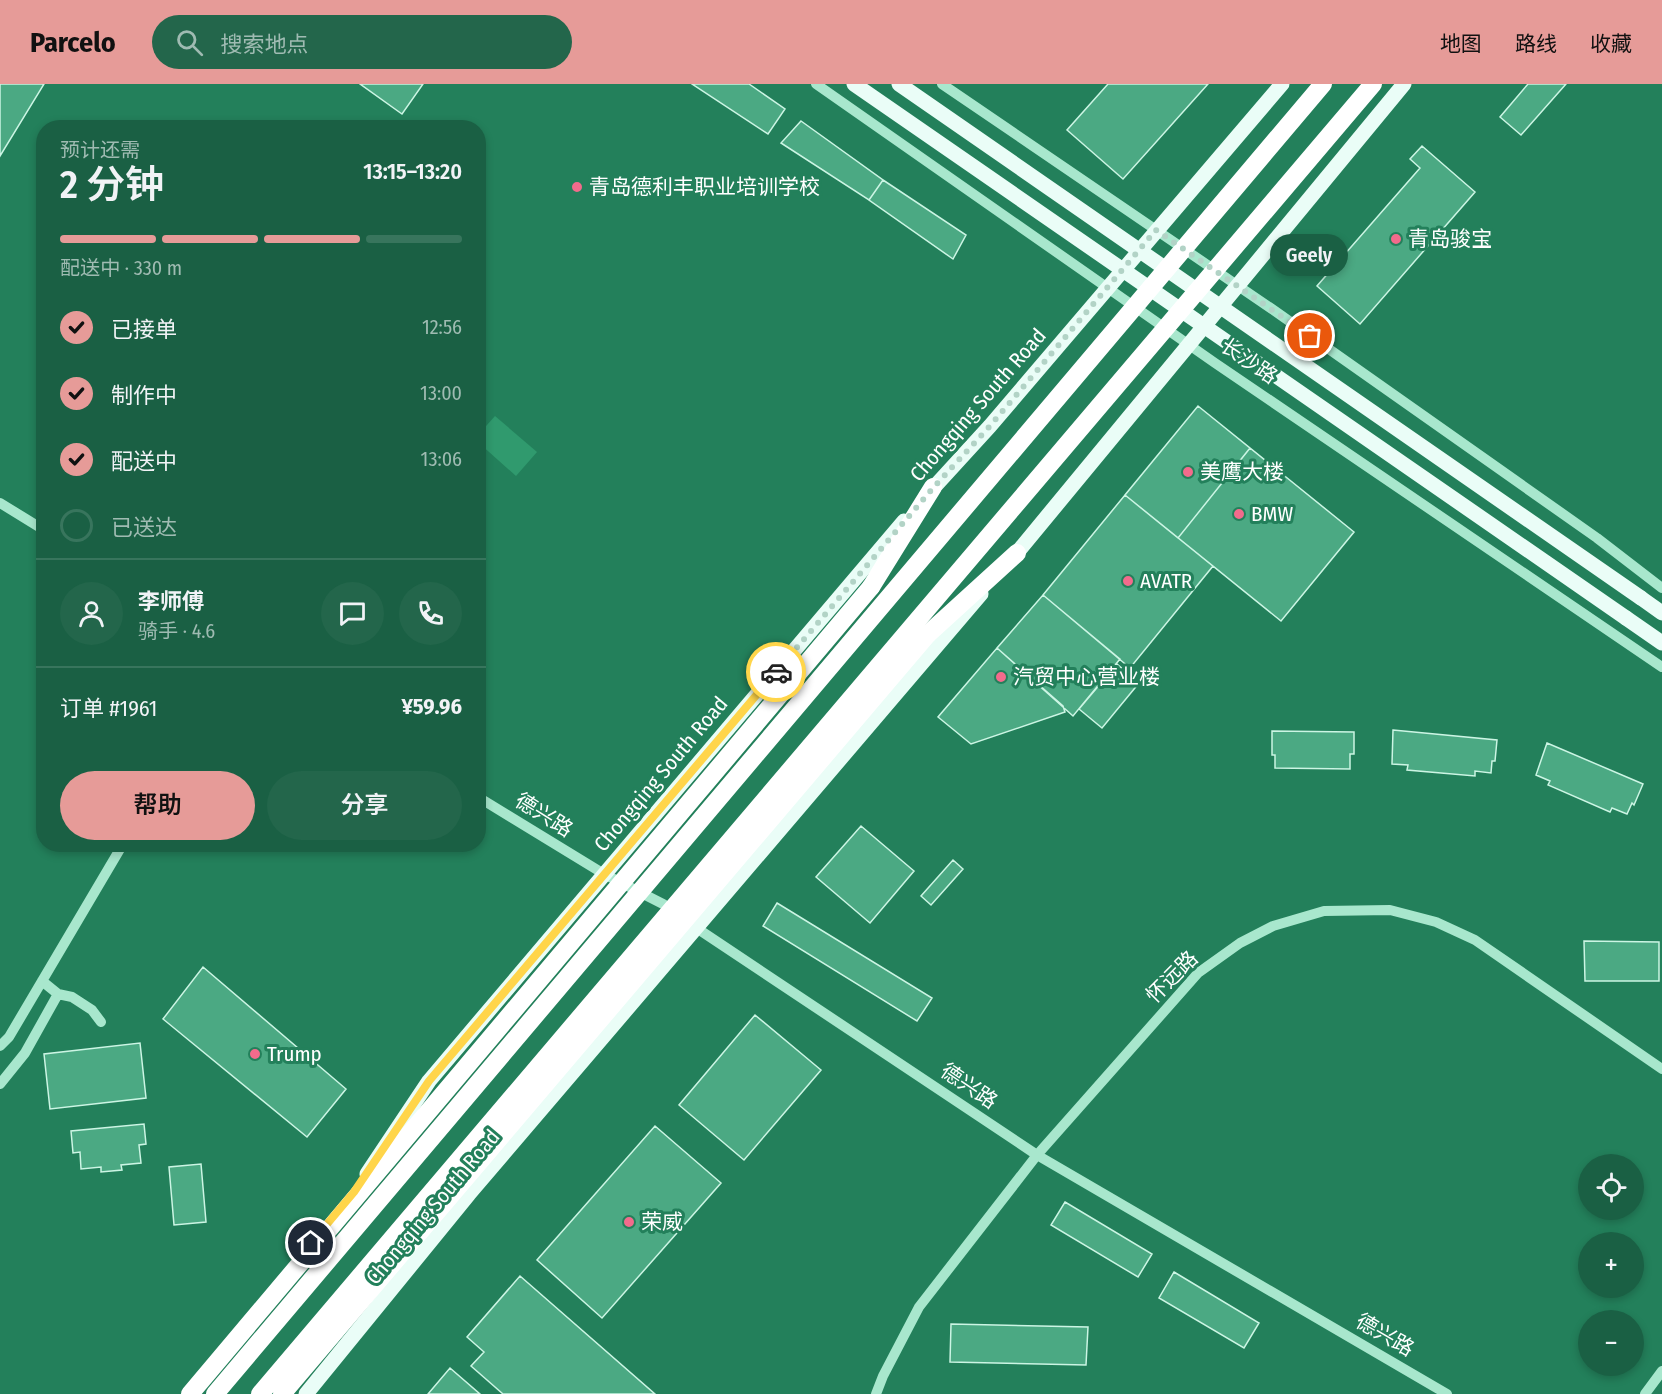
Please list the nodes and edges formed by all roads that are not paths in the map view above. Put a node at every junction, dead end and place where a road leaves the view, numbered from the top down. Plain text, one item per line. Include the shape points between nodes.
1 (816, 84) edge
2 (854, 84) edge
3 (899, 84) edge
4 (942, 84) edge
5 (1282, 84) edge
6 (1323, 84) edge
7 (1373, 84) edge
8 (1404, 84) edge
9 (1156, 230) junction
10 (1238, 286) junction
11 (1107, 287) junction
12 (1189, 344) junction
13 (933, 488) junction
14 (0, 503) edge
15 (36, 525) edge
16 (1017, 553) junction
17 (1662, 588) edge
18 (1662, 613) edge
19 (1662, 643) edge
20 (1662, 667) edge
21 (486, 802) edge
22 (118, 852) edge
23 (603, 874) junction
24 (697, 928) junction
25 (42, 981) junction
26 (58, 994) junction
27 (101, 1022) dead end
28 (0, 1046) edge
29 (1662, 1069) edge
30 (0, 1084) edge
31 (1037, 1155) junction
32 (1662, 1371) edge
33 (181, 1394) edge
34 (190, 1394) edge
35 (215, 1394) edge
36 (260, 1394) edge
37 (282, 1394) edge
38 (306, 1394) edge
39 (876, 1394) edge
40 (1447, 1394) edge
41 (1645, 1394) edge

1 - 11 street, 长沙路
2 - 19 main road, 长沙路, bridge
3 - 18 main road, 长沙路, bridge
4 - 9 street
5 - 9 main road, Chongqing South Road
6 - 35 highway, bridge
7 - 36 highway, bridge
8 - 10 main road, Chongqing South Road
9 - 10 street
9 - 11 main road, Chongqing South Road
10 - 12 main road, Chongqing South Road
10 - 17 street
11 - 12 street, 长沙路
11 - 13 main road, Chongqing South Road
12 - 16 main road, Chongqing South Road
12 - 20 street, 长沙路
13 - 23 main road, Chongqing South Road
13 - 34 highway, bridge via 871,587
14 - 15 street
16 - 24 main road, Chongqing South Road
16 - 37 highway, bridge via 928,634
21 - 23 street, 德兴路
22 - 25 street
23 - 24 street, 德兴路 via 663,904
23 - 33 main road, Chongqing South Road via 429,1081 354,1192
24 - 31 street, 德兴路
24 - 38 main road, Chongqing South Road via 469,1194
25 - 26 street
25 - 28 street
26 - 27 street via 72,997 92,1010
26 - 30 street via 25,1053
29 - 31 street, 怀远路 via 1475,940 1436,922 1390,910 1324,911 1273,926 1240,943 1198,973
31 - 39 street, 怀远路 via 919,1307
31 - 40 street, 德兴路
32 - 41 street

